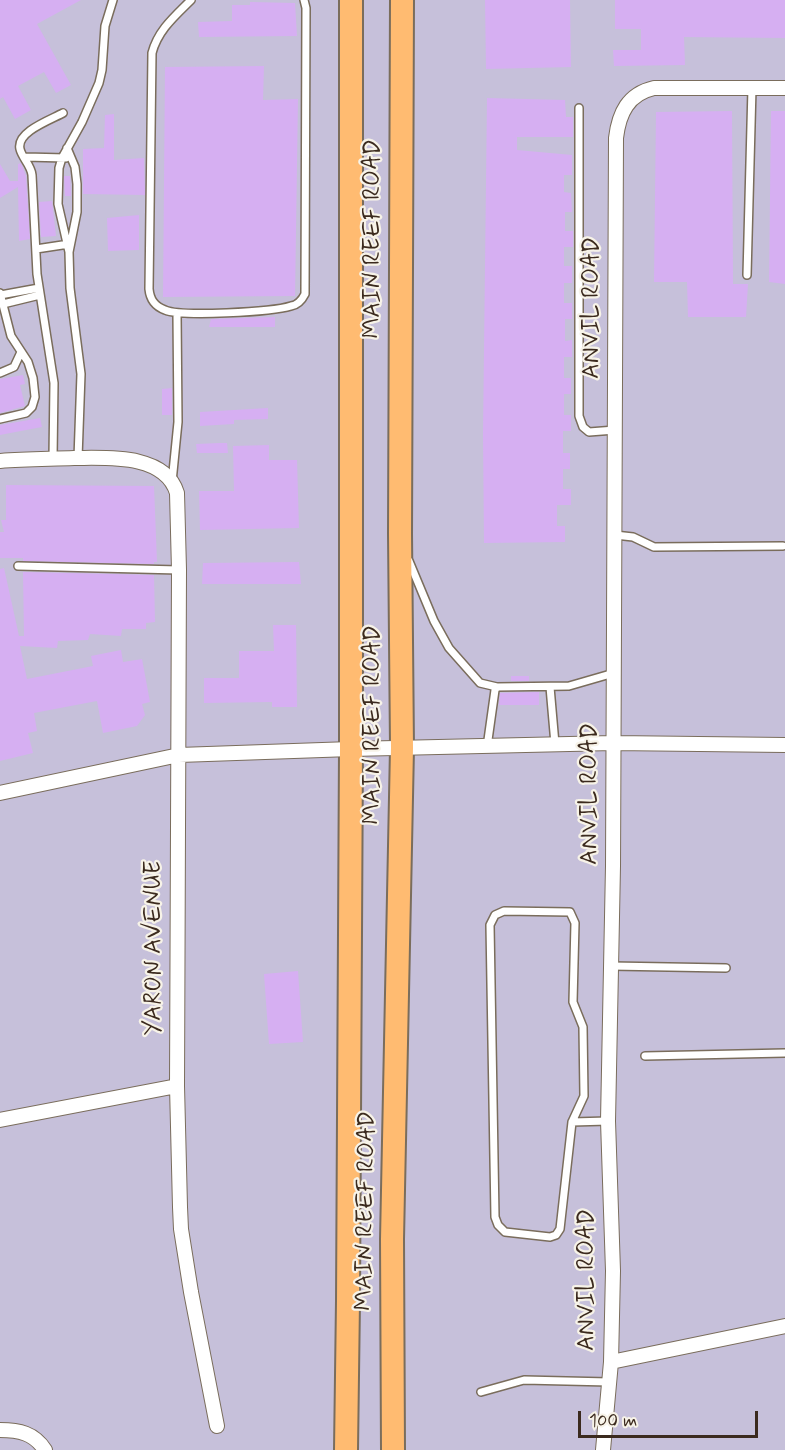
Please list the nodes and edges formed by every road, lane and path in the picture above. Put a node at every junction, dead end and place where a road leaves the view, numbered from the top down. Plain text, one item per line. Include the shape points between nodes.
1 (113, 0) edge
2 (191, 0) edge
3 (304, 0) edge
4 (351, 0) edge
5 (402, 0) edge
6 (752, 88) junction
7 (785, 88) edge
8 (579, 108) dead end
9 (63, 113) dead end
10 (67, 148) junction
11 (25, 157) junction
12 (72, 157) junction
13 (62, 158) junction
14 (69, 246) junction
15 (36, 249) junction
16 (747, 275) dead end
17 (40, 292) junction
18 (0, 294) edge
19 (1, 304) edge
20 (177, 314) junction
21 (21, 352) junction
22 (0, 373) edge
23 (0, 419) edge
24 (615, 430) junction
25 (78, 458) junction
26 (53, 459) junction
27 (0, 461) edge
28 (167, 478) junction
29 (399, 533) junction
30 (615, 535) junction
31 (783, 546) dead end
32 (18, 566) dead end
33 (179, 570) junction
34 (614, 674) junction
35 (497, 687) junction
36 (550, 687) junction
37 (613, 743) junction
38 (555, 744) junction
39 (785, 745) edge
40 (487, 747) junction
41 (402, 748) junction
42 (351, 749) junction
43 (179, 755) junction
44 (0, 793) edge
45 (611, 966) junction
46 (726, 968) dead end
47 (785, 1053) edge
48 (645, 1056) dead end
49 (177, 1086) junction
50 (0, 1120) edge
51 (608, 1121) junction
52 (572, 1122) junction
53 (785, 1326) edge
54 (611, 1362) junction
55 (609, 1382) junction
56 (481, 1392) dead end
57 (217, 1426) dead end
58 (0, 1430) edge
59 (45, 1450) edge
60 (346, 1450) edge
61 (393, 1450) edge
62 (603, 1450) edge

1 - 10 lane via 105,26 101,79
2 - 20 lane via 167,23 152,53 149,289 158,307
3 - 20 lane via 305,294 292,306
4 - 42 main road, MAIN REEF ROAD
5 - 29 main road, MAIN REEF ROAD
6 - 7 street, ANVIL ROAD
6 - 16 lane
6 - 24 street, ANVIL ROAD via 644,91 622,110 616,138
8 - 24 lane via 579,416 589,432
9 - 11 lane via 24,135 20,150
10 - 12 lane
10 - 13 lane
11 - 13 lane
11 - 15 lane via 32,176
12 - 13 lane
12 - 14 lane via 77,196
13 - 14 lane via 58,204
14 - 15 lane
14 - 25 lane via 81,375
15 - 17 lane
17 - 18 lane
17 - 19 lane
17 - 26 lane via 53,375
18 - 19 lane
19 - 21 lane via 11,336
20 - 28 lane via 178,422
21 - 22 lane via 14,367
21 - 23 lane via 33,378 34,403 26,413
24 - 30 street, ANVIL ROAD
25 - 26 street
25 - 28 street via 126,459 152,467
26 - 27 street
28 - 33 street, YARON AVENUE via 175,487 178,502
29 - 35 lane via 449,648 475,679
29 - 41 main road, MAIN REEF ROAD
30 - 31 lane via 633,537 654,547
30 - 34 street, ANVIL ROAD
32 - 33 lane
33 - 43 street, YARON AVENUE
34 - 36 lane
34 - 37 street, ANVIL ROAD
35 - 36 lane
35 - 40 lane
36 - 38 lane
37 - 38 street
37 - 39 street
37 - 45 street, ANVIL ROAD
38 - 40 street
40 - 41 street
41 - 42 street
41 - 61 main road, MAIN REEF ROAD via 392,1239
42 - 43 street
42 - 60 main road, MAIN REEF ROAD
43 - 44 street
43 - 49 street, YARON AVENUE
45 - 46 lane
45 - 51 street, ANVIL ROAD
47 - 48 lane
49 - 50 street
49 - 57 street, YARON AVENUE via 181,1229
51 - 52 lane
51 - 54 street, ANVIL ROAD via 613,1271
52 - 52 lane via 560,1229 550,1237 506,1232 495,1217 490,925 495,915 504,911 570,912 573,916 573,1002 583,1027 584,1096
53 - 54 street
54 - 55 street, ANVIL ROAD
55 - 56 lane via 524,1380
55 - 62 street, ANVIL ROAD
58 - 59 street via 19,1430 36,1438

